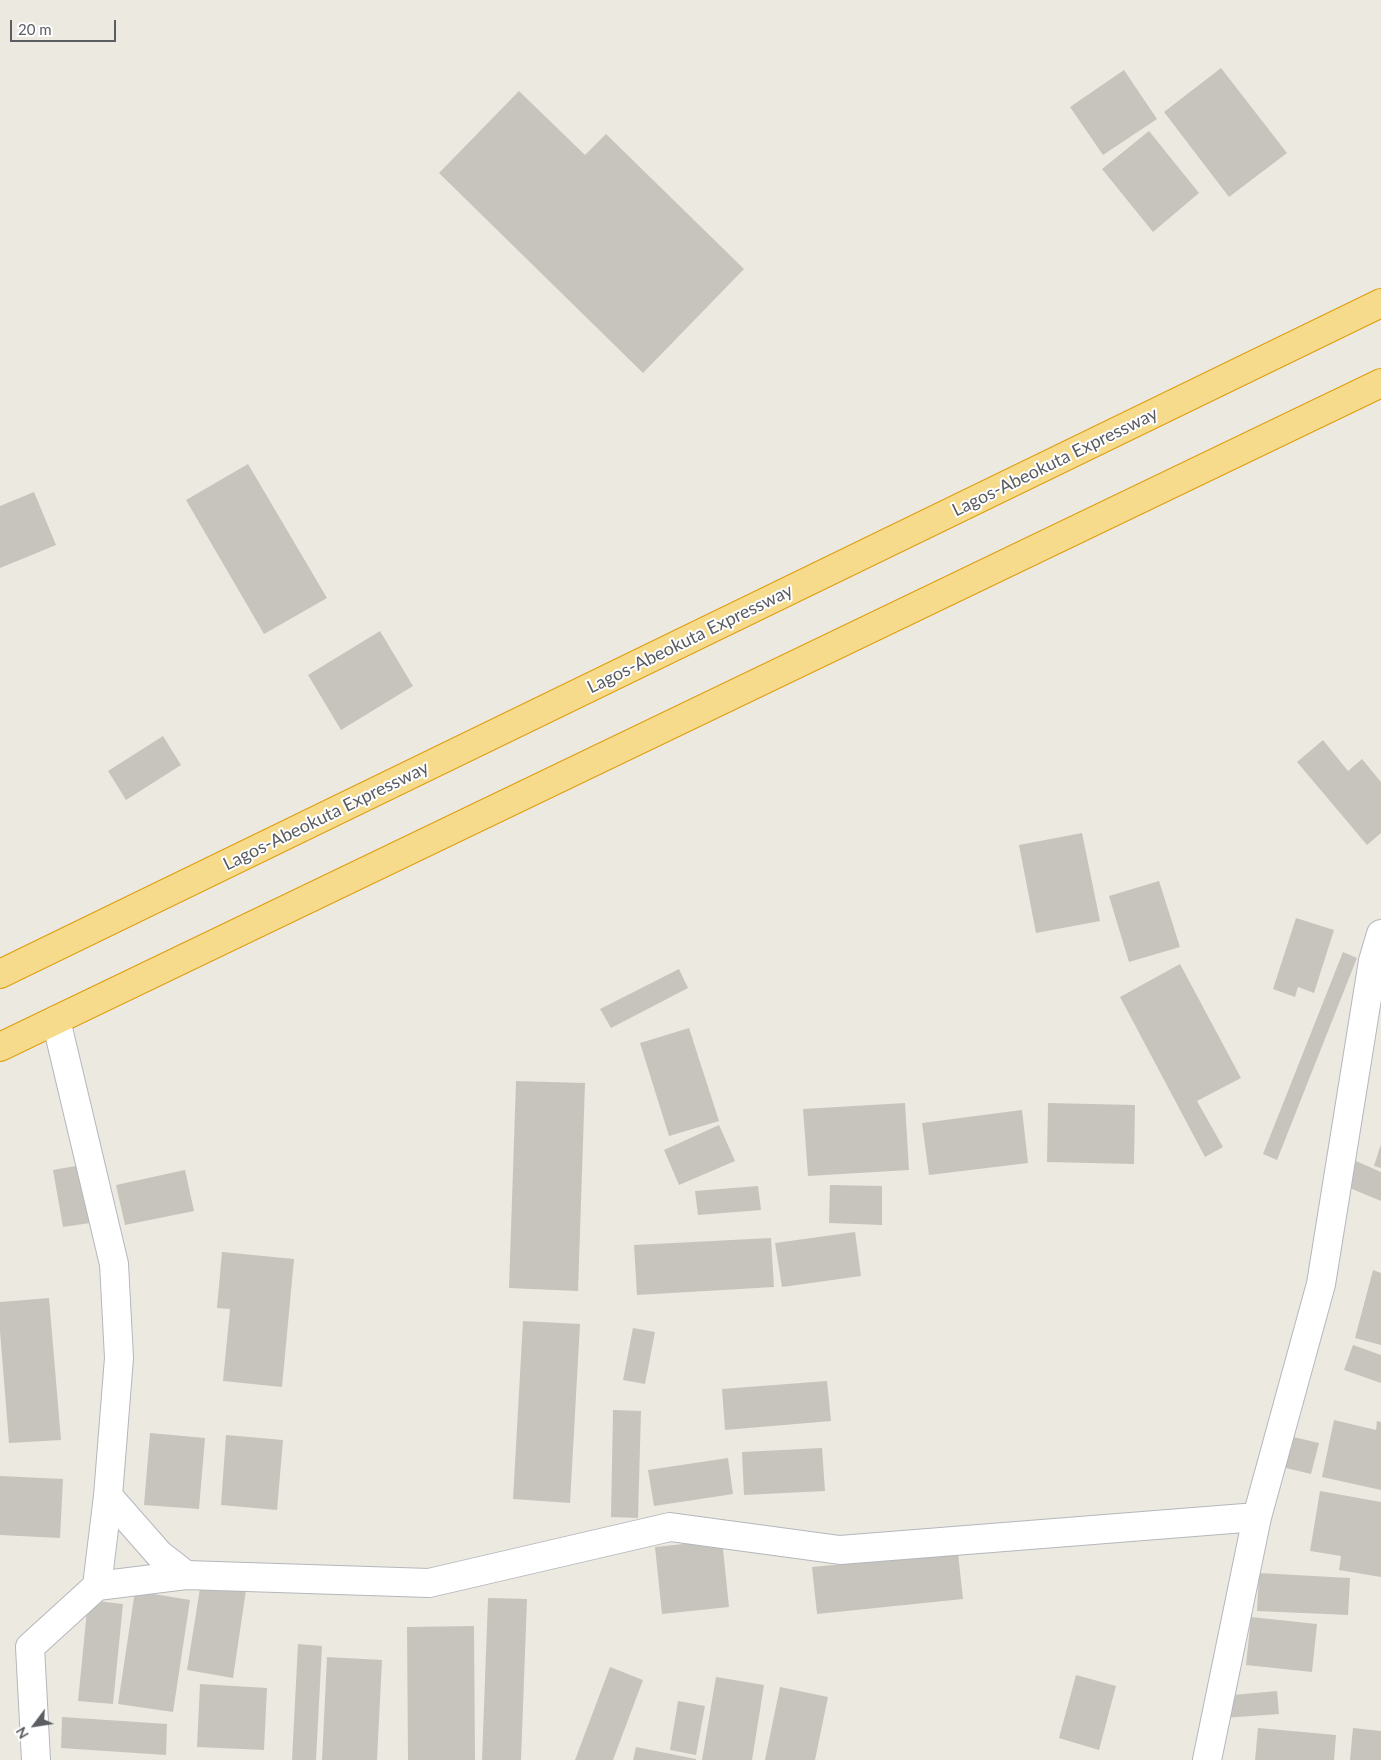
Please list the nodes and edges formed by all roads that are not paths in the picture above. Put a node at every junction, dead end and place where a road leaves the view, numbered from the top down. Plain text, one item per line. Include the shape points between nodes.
1 (1381, 303) edge
2 (1381, 383) edge
3 (1381, 934) edge
4 (1377, 962) edge
5 (0, 974) edge
6 (56, 1020) junction
7 (0, 1047) edge
8 (108, 1496) junction
9 (1257, 1517) junction
10 (186, 1574) junction
11 (97, 1586) junction
12 (36, 1760) edge
13 (1207, 1760) edge

1 - 5 highway, Lagos-Abeokuta Expressway
2 - 6 highway
3 - 4 street
4 - 9 street via 1321,1284
6 - 7 highway
6 - 8 street via 114,1264 119,1358
8 - 10 street via 159,1554
8 - 11 street
9 - 10 street via 840,1550 670,1527 428,1583
9 - 13 street
10 - 11 street
11 - 12 street via 30,1647

